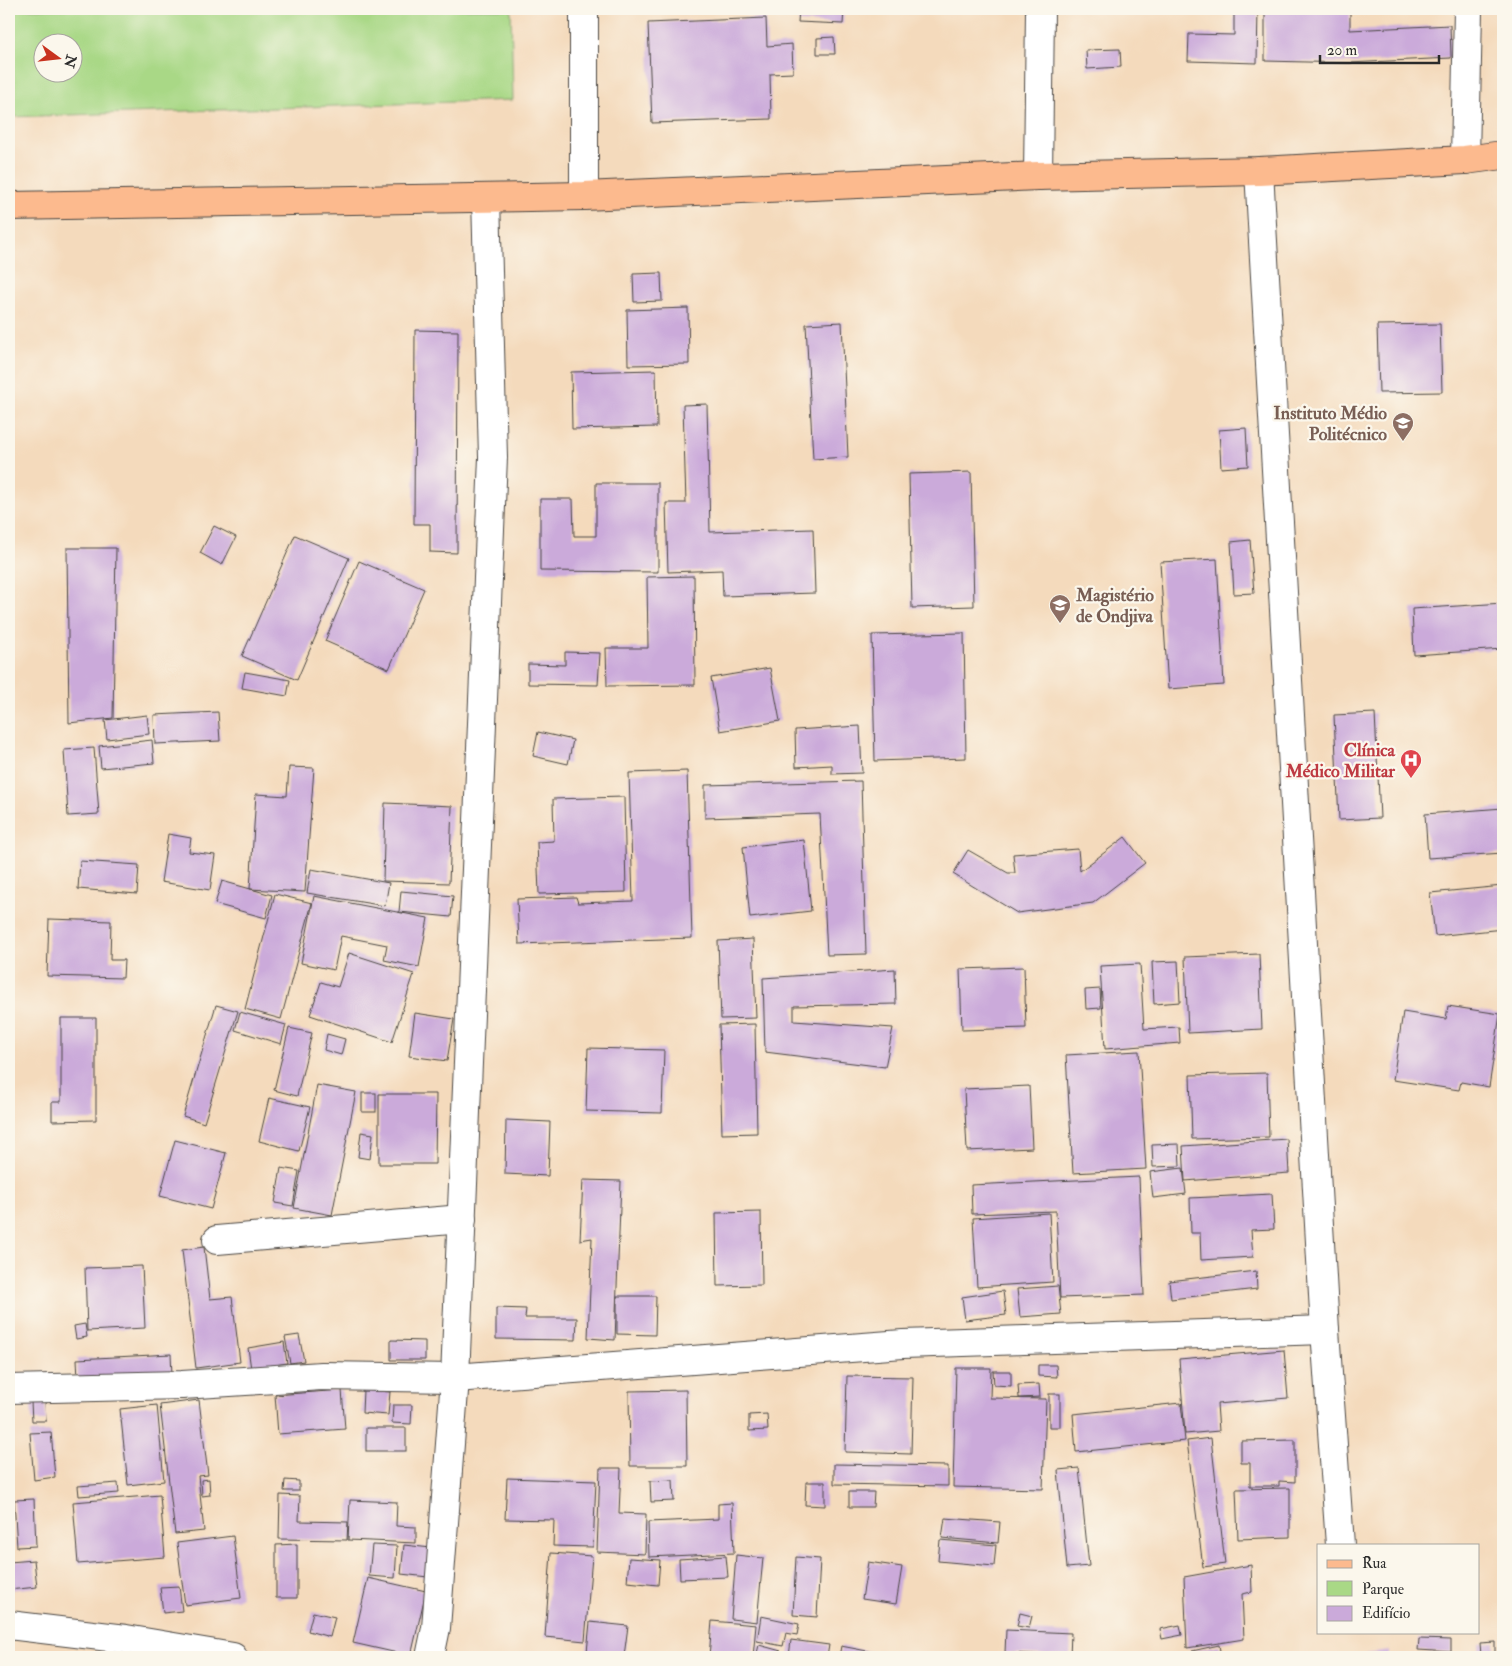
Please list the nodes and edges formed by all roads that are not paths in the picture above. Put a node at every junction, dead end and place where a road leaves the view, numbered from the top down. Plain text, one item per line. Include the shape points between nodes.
1 (584, 9) edge
2 (1040, 9) edge
3 (1468, 9) edge
4 (1503, 155) edge
5 (1465, 160) junction
6 (1259, 171) junction
7 (1038, 176) junction
8 (584, 196) junction
9 (486, 198) junction
10 (9, 206) edge
11 (462, 1219) junction
12 (217, 1240) dead end
13 (1326, 1330) junction
14 (455, 1378) junction
15 (9, 1389) edge
16 (1340, 1544) edge
17 (9, 1625) edge
18 (233, 1657) edge
19 (430, 1657) edge

1 - 8 street
2 - 7 street
3 - 5 street
4 - 5 main road
5 - 6 main road
6 - 7 main road
6 - 13 street
7 - 8 main road
8 - 9 main road
9 - 10 main road
9 - 11 street via 493,456
11 - 12 street
11 - 14 street
13 - 14 street via 903,1344
13 - 16 street
14 - 15 street via 322,1376 182,1385
14 - 19 street via 436,1628
17 - 18 street via 126,1639

